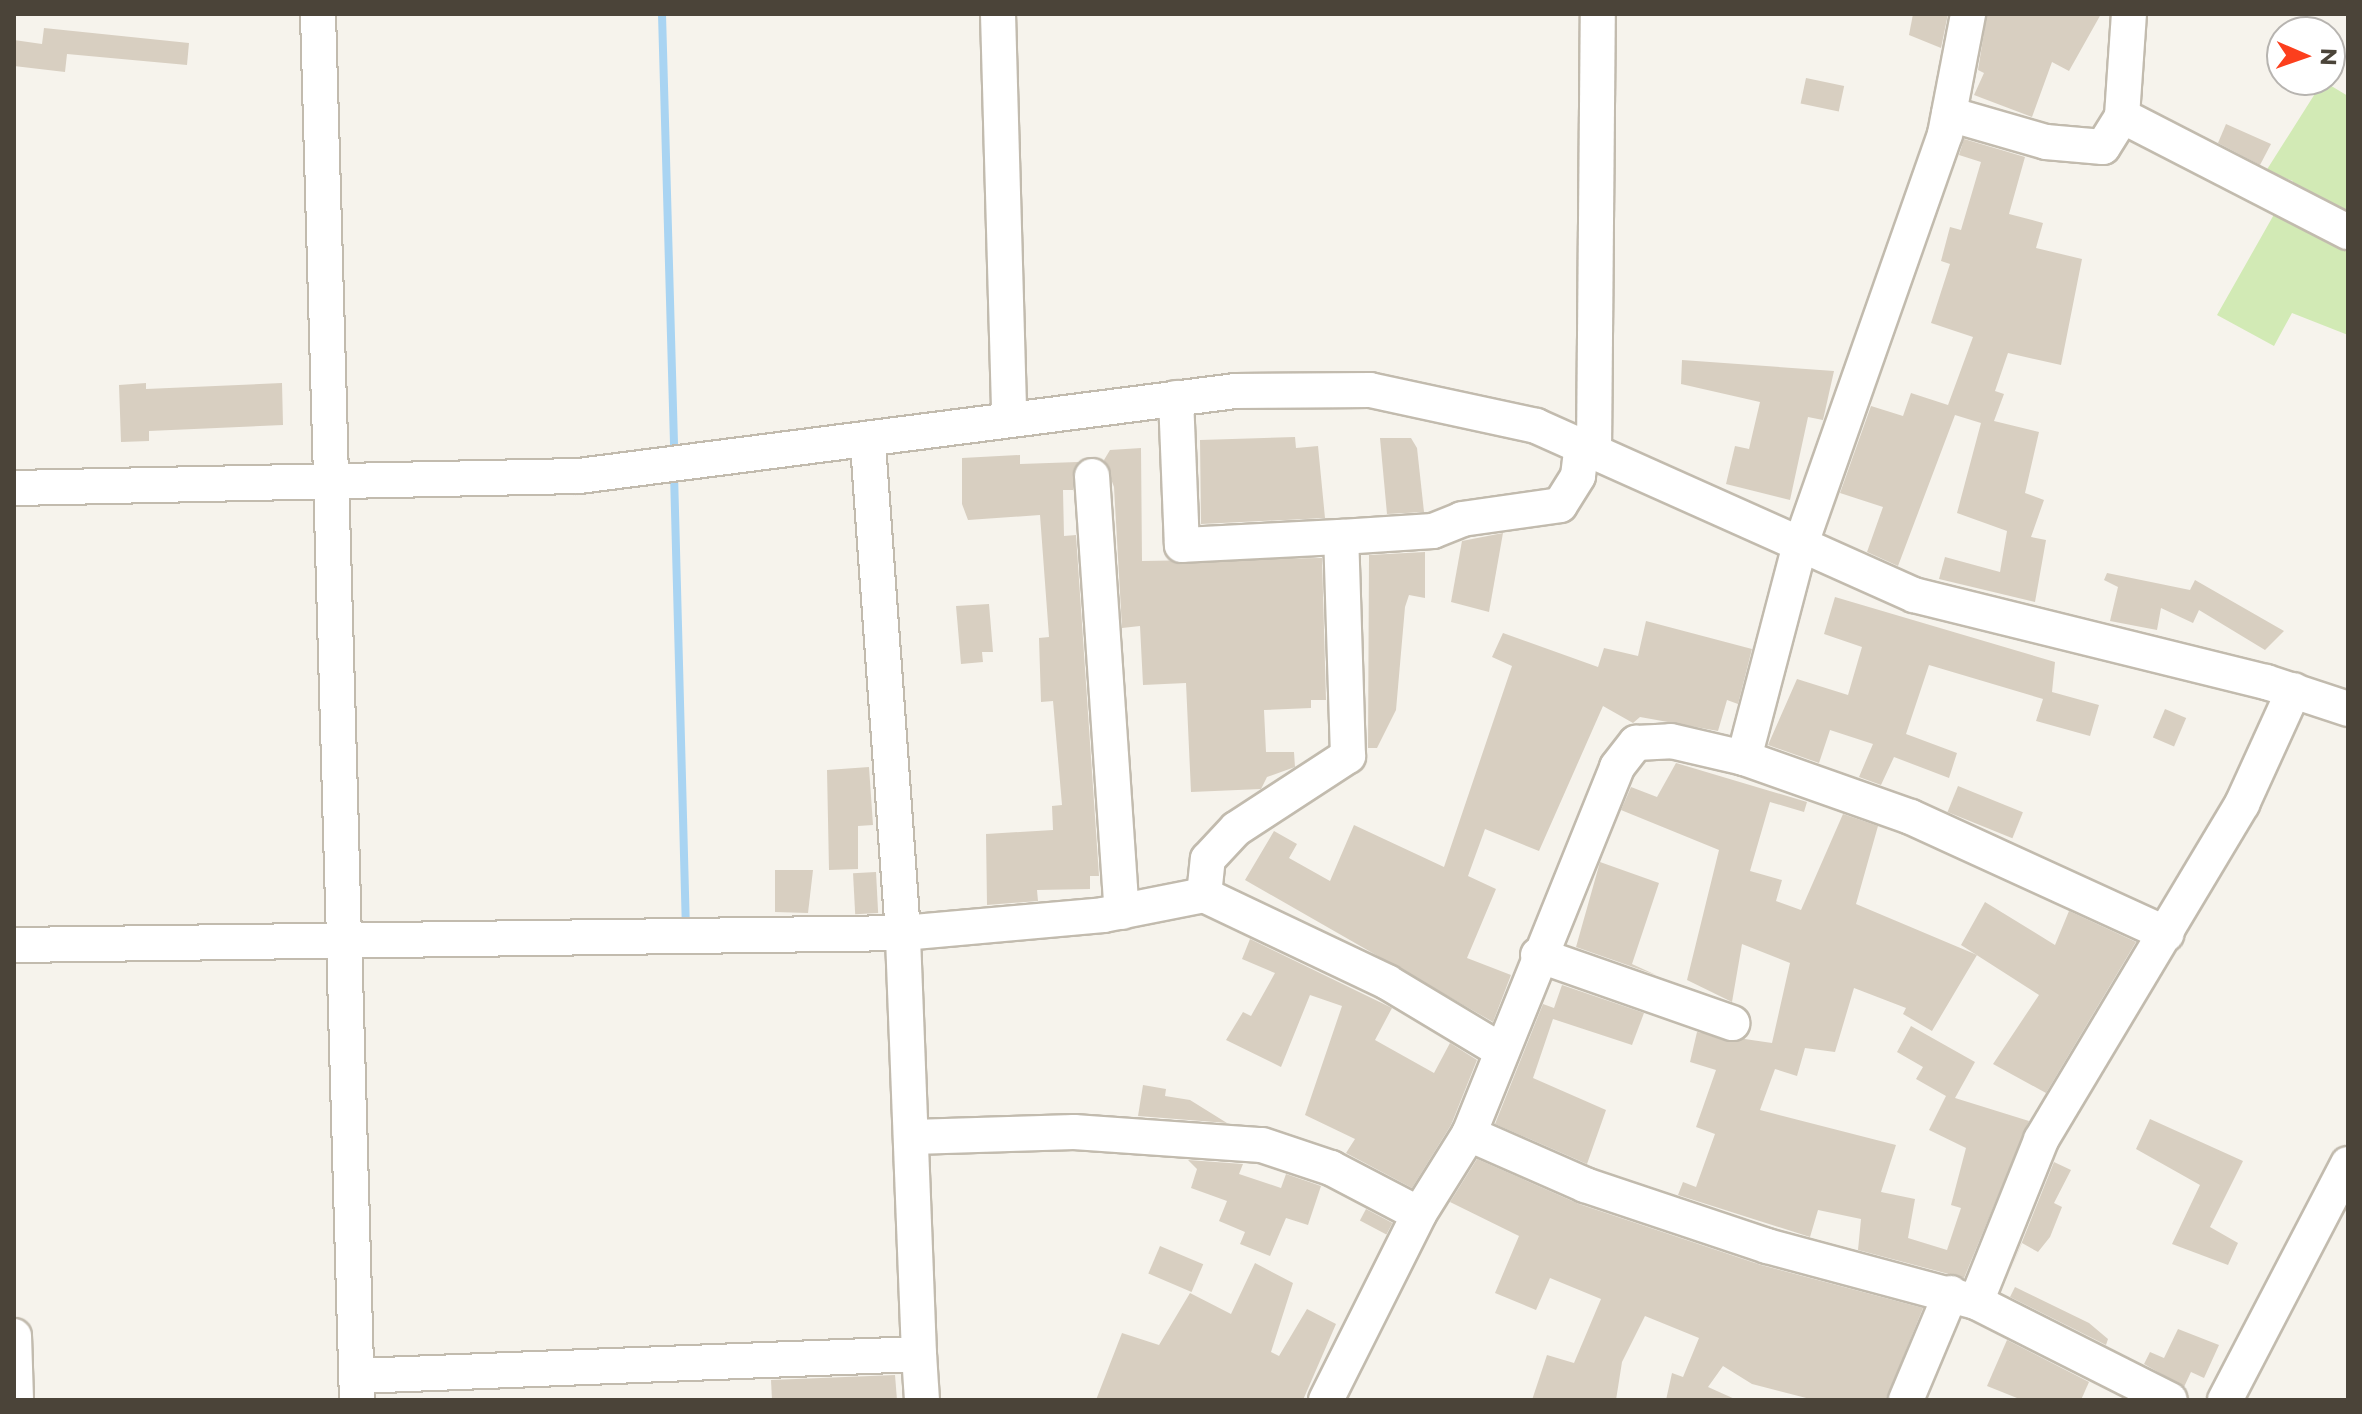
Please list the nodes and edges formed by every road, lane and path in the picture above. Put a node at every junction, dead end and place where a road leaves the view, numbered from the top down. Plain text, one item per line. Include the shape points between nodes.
1 (318, 14) edge
2 (998, 14) edge
3 (1598, 14) edge
4 (1968, 14) edge
5 (2129, 14) edge
6 (1949, 114) junction
7 (2122, 116) junction
8 (2348, 232) edge
9 (1176, 398) junction
10 (1009, 419) junction
11 (868, 439) junction
12 (1588, 447) junction
13 (1092, 476) dead end
14 (328, 483) junction
15 (14, 488) edge
16 (1341, 537) junction
17 (1799, 549) junction
18 (2294, 690) junction
19 (2348, 709) edge
20 (1744, 758) junction
21 (1204, 895) junction
22 (1122, 912) junction
23 (903, 933) junction
24 (2166, 934) junction
25 (345, 940) junction
26 (14, 945) edge
27 (1538, 955) junction
28 (1732, 1023) dead end
29 (1502, 1051) junction
30 (1469, 1134) junction
31 (913, 1137) junction
32 (2348, 1164) edge
33 (1419, 1214) junction
34 (1964, 1298) junction
35 (14, 1336) edge
36 (919, 1354) junction
37 (632, 1385) edge
38 (357, 1388) edge
39 (16, 1400) edge
40 (922, 1400) edge
41 (1326, 1400) edge
42 (1906, 1400) edge
43 (2170, 1400) edge
44 (2225, 1400) edge

1 - 14 street
2 - 10 street
3 - 12 street
4 - 6 street
5 - 7 street
6 - 7 street via 2089,148 2103,147
6 - 17 street
7 - 8 street
9 - 10 street
9 - 12 street via 1263,388 1370,390 1490,411
9 - 16 street via 1182,545
10 - 11 street
11 - 14 street via 579,476
11 - 23 street
12 - 16 street via 1560,505 1462,519 1433,531
12 - 17 street
13 - 22 street
14 - 15 street
14 - 25 street
16 - 21 street via 1348,756 1236,829 1208,859
17 - 18 street via 1964,610
17 - 20 street
18 - 19 street
18 - 24 street via 2242,804
20 - 24 street via 1911,817
20 - 27 street via 1671,741 1645,740 1626,749
21 - 22 street
21 - 29 street via 1387,982
22 - 23 street
23 - 25 street
23 - 31 street
24 - 34 street via 2041,1140
25 - 26 street
25 - 38 street
27 - 28 street
27 - 29 street
29 - 30 street
30 - 33 street
30 - 34 street via 1585,1185 1736,1236
31 - 33 street via 1074,1132 1262,1145 1331,1168
31 - 36 street
32 - 44 street
33 - 41 street
34 - 42 street
34 - 43 street
35 - 39 street
36 - 37 street
36 - 40 street
37 - 38 street

